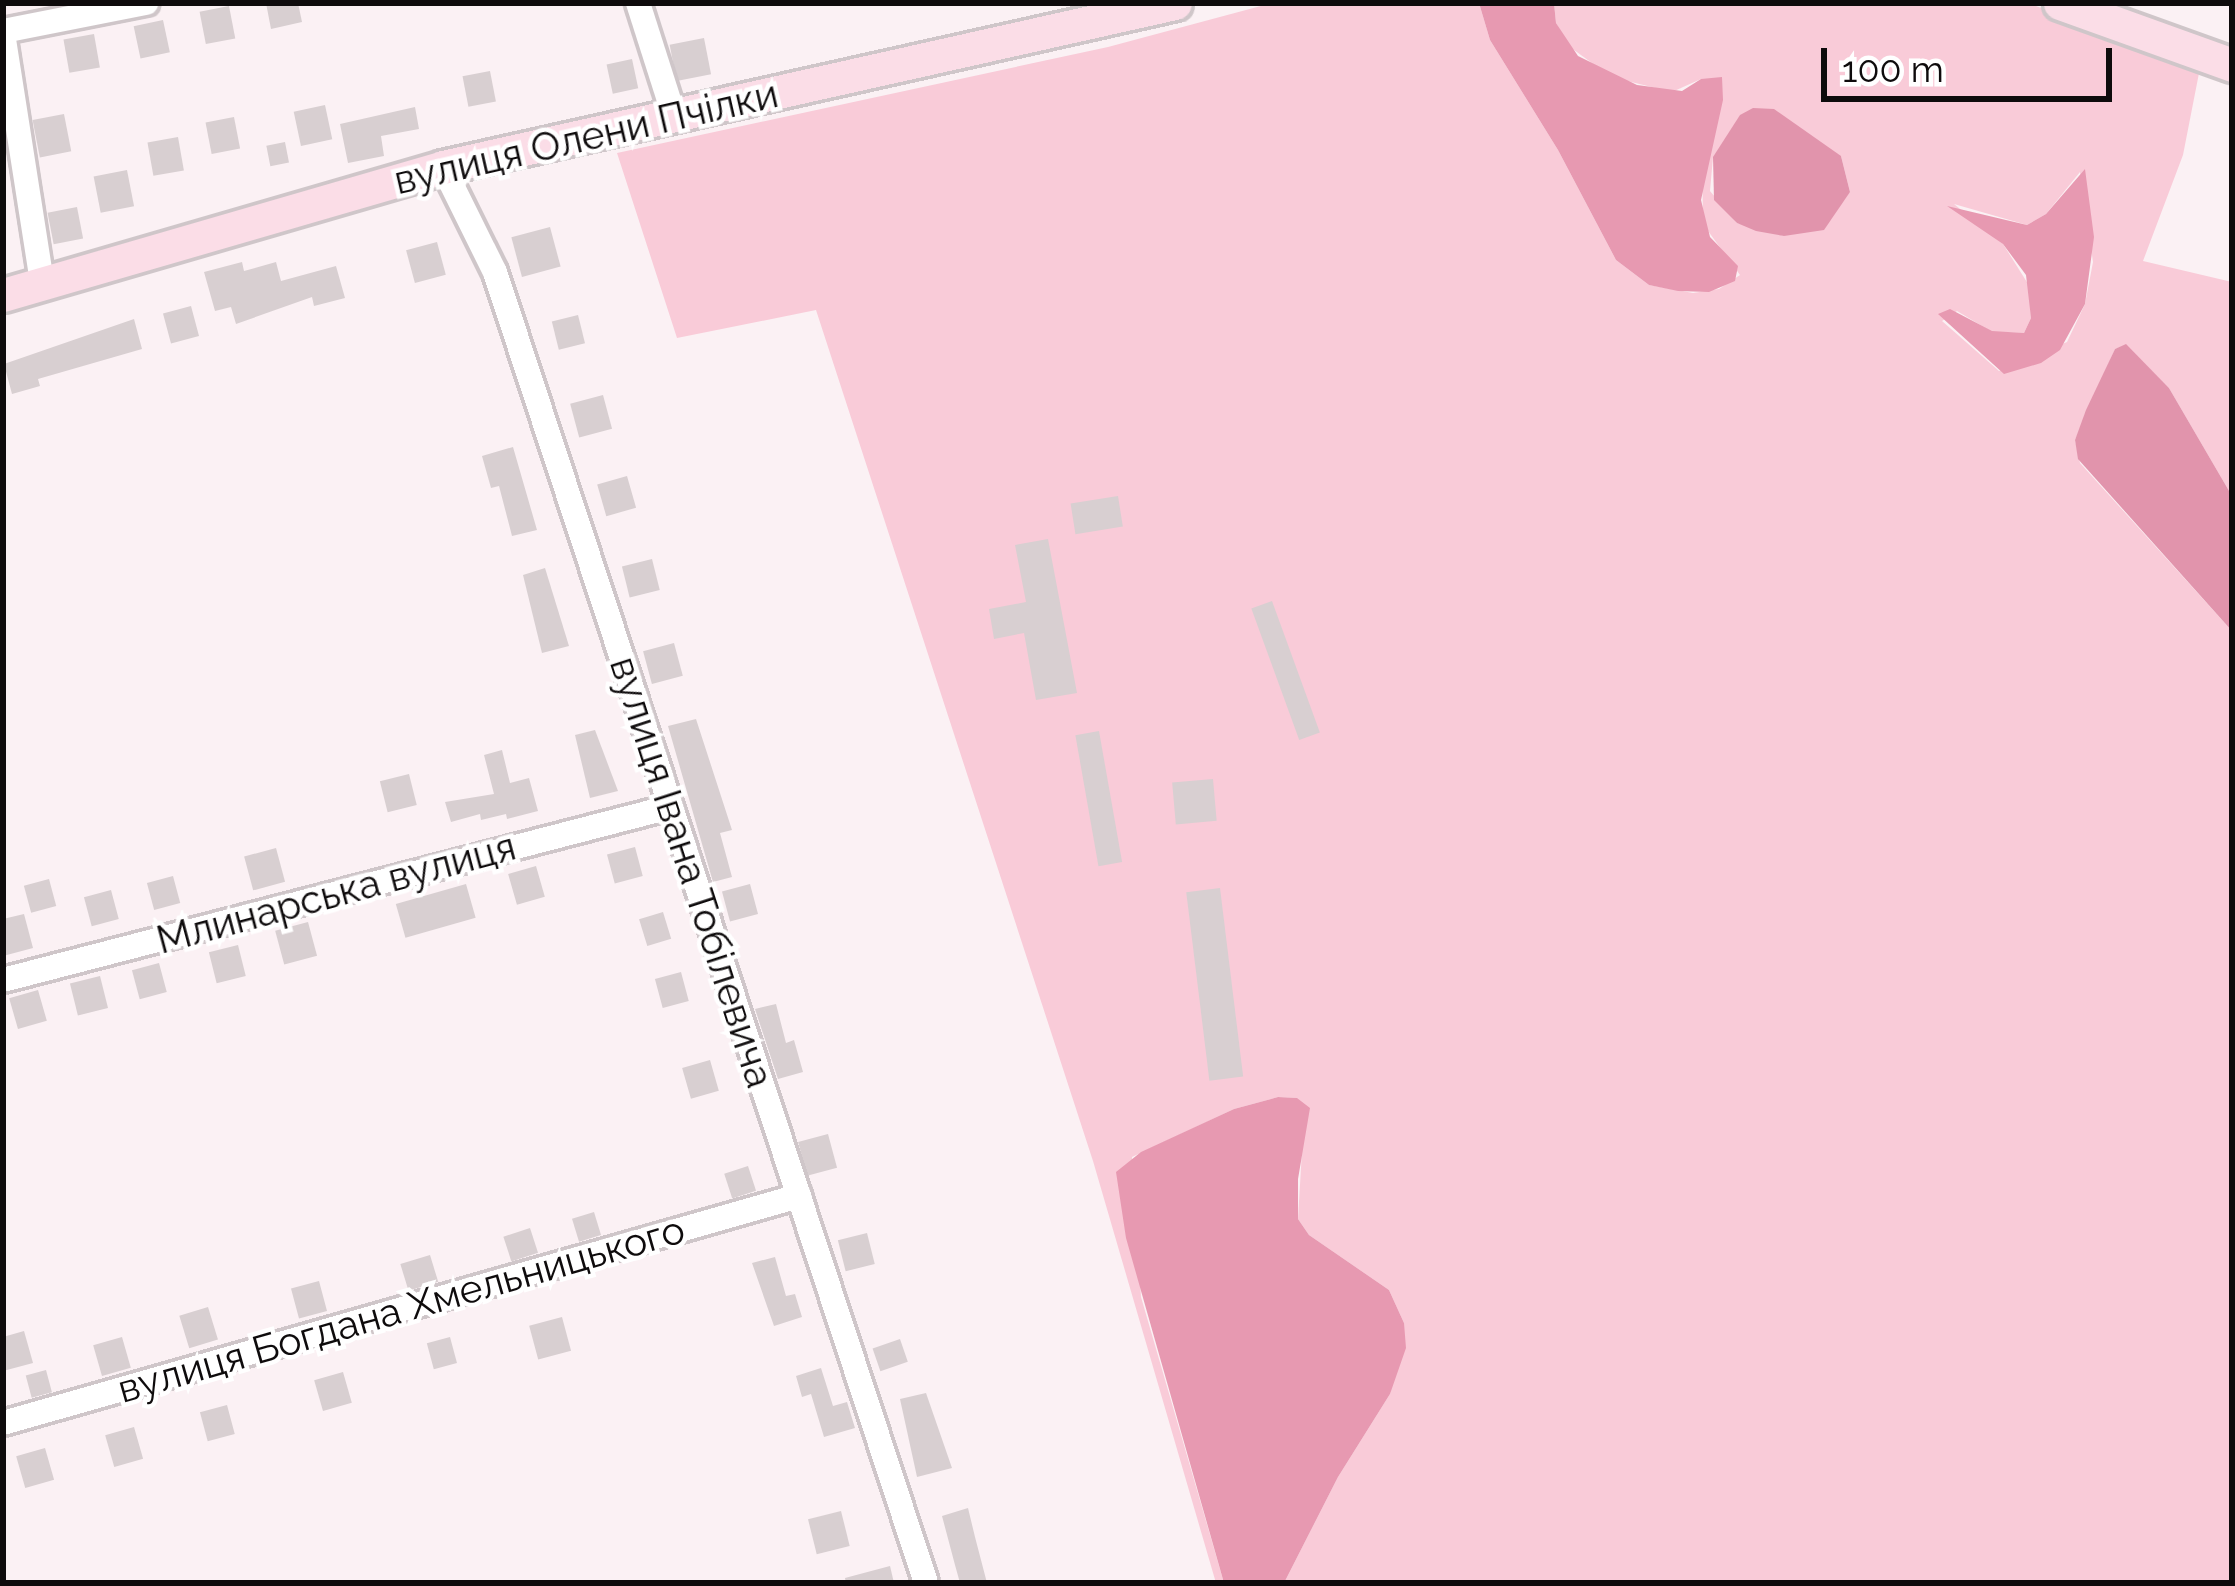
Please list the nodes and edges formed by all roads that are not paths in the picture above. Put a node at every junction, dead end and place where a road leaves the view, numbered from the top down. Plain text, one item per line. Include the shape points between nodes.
1 (146, 3) edge
2 (638, 3) edge
3 (1175, 3) edge
4 (2060, 3) edge
5 (3, 32) edge
6 (2232, 65) edge
7 (6, 95) edge
8 (673, 113) junction
9 (443, 167) junction
10 (42, 282) junction
11 (3, 295) edge
12 (670, 807) junction
13 (3, 980) edge
14 (799, 1196) junction
15 (3, 1423) edge
16 (926, 1583) edge

1 - 5 street
2 - 8 street
3 - 8 street, вулиця Олени Пчілки
4 - 6 street
5 - 7 street
7 - 10 street
8 - 9 street, вулиця Олени Пчілки
9 - 10 street, вулиця Олени Пчілки
9 - 12 street, вулиця Івана Тобілевича via 495,272
10 - 11 street, вулиця Олени Пчілки
12 - 13 street, Млинарська вулиця
12 - 14 street, вулиця Івана Тобілевича
14 - 15 street, вулиця Богдана Хмельницького
14 - 16 street, вулиця Івана Тобілевича

